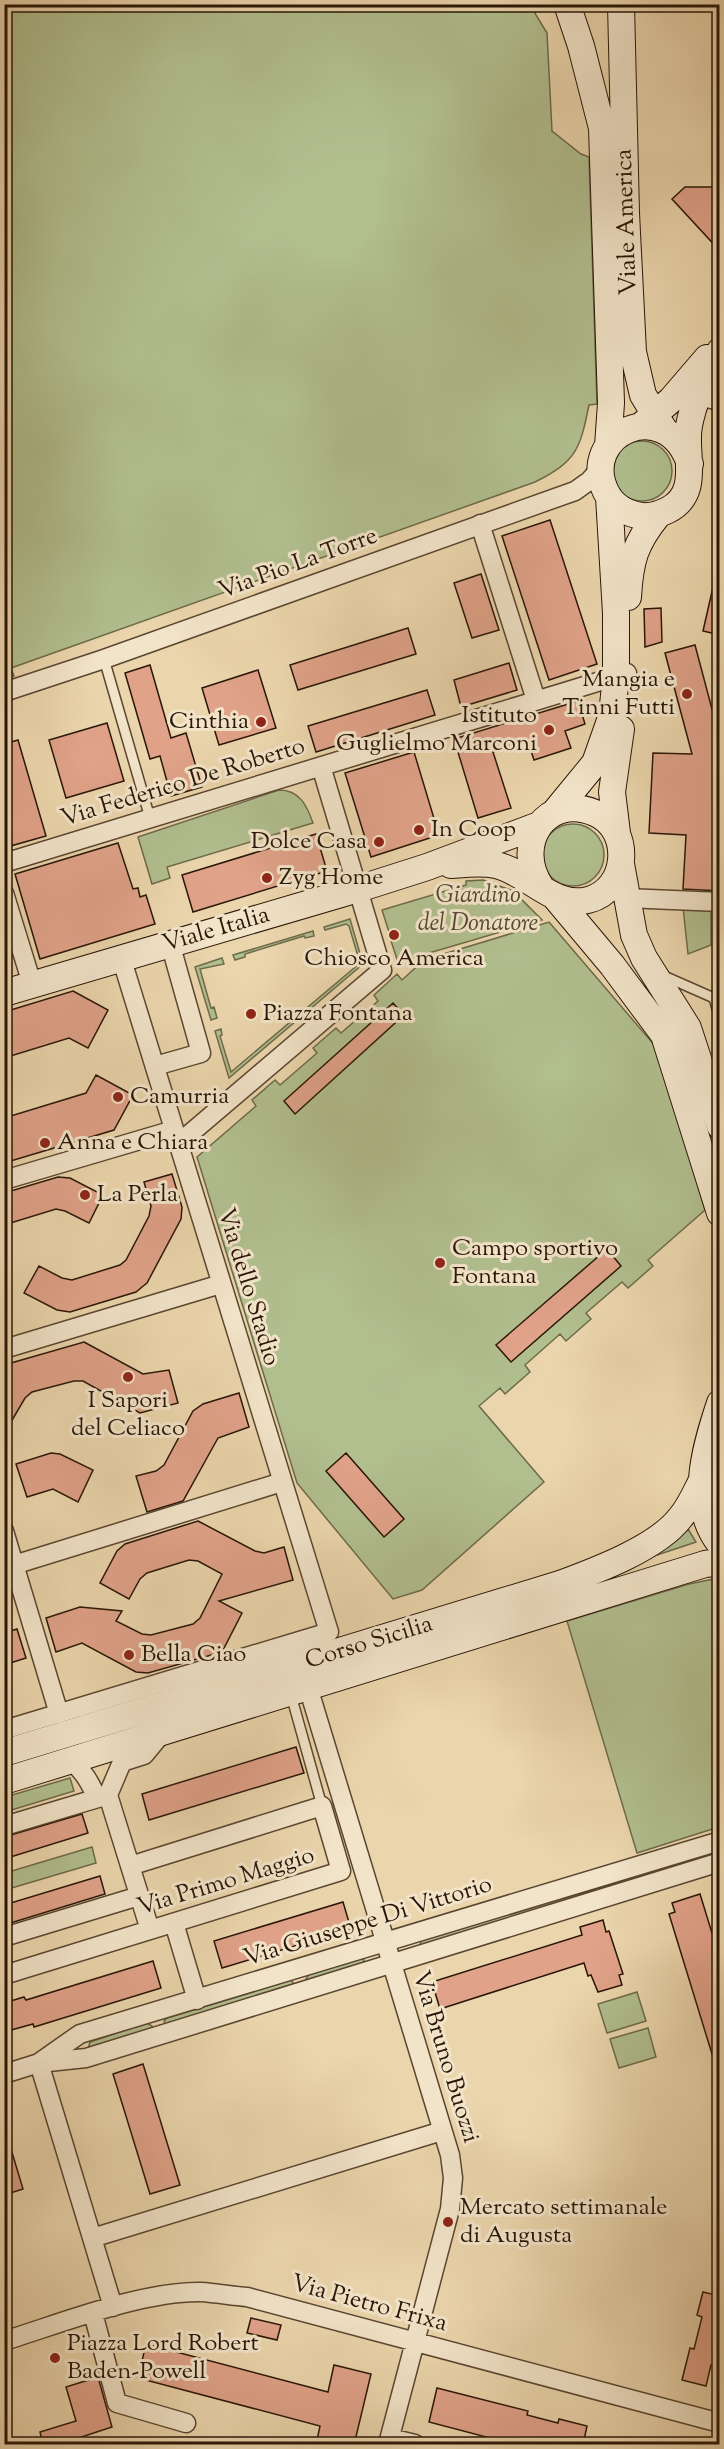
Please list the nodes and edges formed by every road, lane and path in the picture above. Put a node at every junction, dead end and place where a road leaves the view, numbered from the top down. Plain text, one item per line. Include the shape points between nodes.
1 (567, 4) edge
2 (621, 4) edge
3 (720, 345) edge
4 (720, 351) edge
5 (636, 368) junction
6 (706, 390) edge
7 (653, 424) junction
8 (604, 458) junction
9 (690, 464) junction
10 (609, 497) junction
11 (658, 515) junction
12 (480, 524) junction
13 (104, 659) junction
14 (622, 674) junction
15 (4, 692) edge
16 (536, 700) junction
17 (321, 766) junction
18 (150, 818) junction
19 (547, 819) junction
20 (617, 833) junction
21 (4, 863) edge
22 (621, 864) junction
23 (427, 867) junction
24 (358, 888) junction
25 (548, 892) junction
26 (4, 893) edge
27 (626, 898) junction
28 (720, 902) edge
29 (170, 943) junction
30 (121, 957) junction
31 (652, 971) junction
32 (32, 984) junction
33 (4, 993) edge
34 (720, 1018) edge
35 (155, 1066) junction
36 (719, 1122) edge
37 (176, 1137) junction
38 (4, 1180) edge
39 (720, 1213) edge
40 (221, 1284) junction
41 (4, 1349) edge
42 (720, 1403) edge
43 (282, 1482) junction
44 (701, 1482) junction
45 (4, 1531) edge
46 (720, 1544) edge
47 (720, 1562) edge
48 (10, 1566) edge
49 (251, 1655) junction
50 (225, 1686) junction
51 (299, 1690) junction
52 (113, 1697) junction
53 (146, 1710) junction
54 (59, 1713) junction
55 (26, 1724) junction
56 (4, 1730) edge
57 (163, 1732) junction
58 (4, 1752) edge
59 (70, 1760) junction
60 (4, 1781) edge
61 (102, 1797) junction
62 (322, 1806) junction
63 (4, 1826) edge
64 (720, 1841) edge
65 (720, 1862) edge
66 (130, 1866) junction
67 (140, 1896) junction
68 (174, 1923) junction
69 (150, 1930) junction
70 (4, 1937) edge
71 (385, 1942) junction
72 (392, 1965) junction
73 (4, 1975) edge
74 (197, 2000) junction
75 (39, 2063) junction
76 (4, 2074) edge
77 (442, 2131) junction
78 (92, 2238) junction
79 (113, 2307) junction
80 (93, 2313) junction
81 (4, 2341) edge
82 (414, 2341) junction
83 (186, 2423) dead end
84 (720, 2423) edge
85 (389, 2441) edge
86 (415, 2445) edge

1 - 8 main road, Viale America via 602,128 611,403
2 - 5 main road, Viale America via 626,213
3 - 6 main road
4 - 6 main road
5 - 6 main road via 657,384
5 - 7 main road, Viale America
6 - 7 main road via 671,400
6 - 9 main road via 692,411 688,436
7 - 8 main road via 627,430
7 - 9 main road via 677,439
8 - 10 main road via 602,484
8 - 12 street, Via Pio La Torre via 589,481 575,491
9 - 11 main road via 690,480 684,495
10 - 11 main road via 631,514
10 - 14 main road
11 - 14 main road via 634,552
12 - 13 street, Via Pio La Torre
12 - 16 street
13 - 15 street, Via Pio La Torre
13 - 18 lane
14 - 16 street, Via Federico De Roberto
14 - 19 main road via 595,763
14 - 20 main road via 625,713 612,792
16 - 17 street, Via Federico De Roberto
17 - 18 street, Via Federico De Roberto
17 - 24 street
18 - 21 street, Via Federico De Roberto
19 - 20 main road via 568,809 582,809 602,818
19 - 23 main road
19 - 25 main road via 532,837 529,856 534,876
20 - 22 main road via 622,848
22 - 25 main road via 615,880 603,893 588,900 571,902
22 - 27 main road
23 - 24 main road, Viale Italia
23 - 25 main road via 476,863 498,866
24 - 29 main road, Viale Italia
24 - 37 street via 382,970
25 - 39 main road via 612,965 664,1035
26 - 32 street
27 - 28 street
27 - 31 main road via 634,935
29 - 30 main road, Viale Italia
29 - 35 street via 201,1053
30 - 32 main road, Viale Italia
30 - 35 street, Via dello Stadio
31 - 34 lane via 714,998
31 - 36 main road via 688,1028
32 - 33 main road, Viale Italia
35 - 37 street, Via dello Stadio
37 - 38 street
37 - 40 street, Via dello Stadio
40 - 41 street
40 - 43 street, Via dello Stadio
42 - 44 main road
43 - 48 street
43 - 49 street, Via dello Stadio via 329,1632
44 - 46 main road via 704,1516
44 - 50 main road, Corso Sicilia via 681,1518 666,1533 595,1572
45 - 48 street
47 - 51 main road, Corso Sicilia
48 - 54 street
49 - 50 street
49 - 52 street
50 - 53 main road, Corso Sicilia
51 - 57 main road, Corso Sicilia
51 - 62 lane
51 - 71 street, Via Bruno Buozzi
52 - 53 street
52 - 54 street
53 - 58 main road, Corso Sicilia
54 - 55 street
55 - 56 street
55 - 58 street
57 - 59 main road, Corso Sicilia
57 - 61 street via 144,1755 122,1762
59 - 60 main road, Corso Sicilia
59 - 61 street
61 - 63 street
61 - 66 street
62 - 66 street, Via Primo Maggio
62 - 68 street, Via Primo Maggio via 342,1871
64 - 71 street, Via Giuseppe Di Vittorio
65 - 72 street, Via Giuseppe Di Vittorio
66 - 67 street
67 - 69 street
67 - 70 street, Via Primo Maggio
68 - 69 street, Via Primo Maggio
68 - 74 street
69 - 73 street, Via Primo Maggio
71 - 72 street, Via Bruno Buozzi
71 - 74 street, Via Giuseppe Di Vittorio
72 - 75 street, Via Giuseppe Di Vittorio via 86,2058
72 - 77 street, Via Bruno Buozzi
74 - 75 street, Via Giuseppe Di Vittorio via 80,2034
75 - 76 street, Via Giuseppe Di Vittorio
75 - 78 street
77 - 78 street
77 - 82 street, Via Bruno Buozzi via 453,2178 450,2209
78 - 79 street
79 - 80 street, Via Pietro Frixa
79 - 82 street, Via Pietro Frixa via 200,2292 247,2297
80 - 81 street, Via Pietro Frixa
80 - 83 street via 117,2403
82 - 84 street, Via Pietro Frixa
82 - 85 street, Via Bruno Buozzi
85 - 86 street

